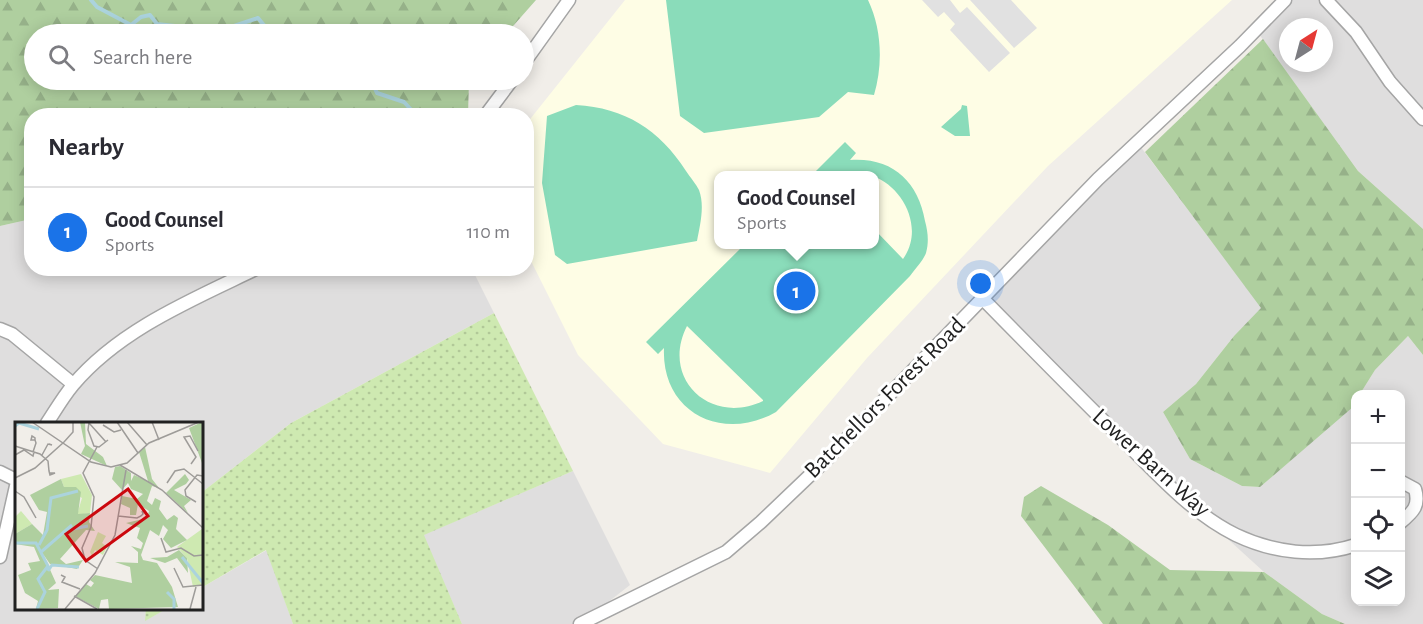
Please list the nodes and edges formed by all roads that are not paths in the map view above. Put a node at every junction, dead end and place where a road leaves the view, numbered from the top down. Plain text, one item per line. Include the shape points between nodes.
1 (569, 0) edge
2 (1285, 0) edge
3 (1326, 0) edge
4 (534, 49) edge
5 (504, 90) edge
6 (491, 108) edge
7 (1423, 119) edge
8 (241, 276) edge
9 (983, 300) junction
10 (0, 329) edge
11 (73, 384) junction
12 (48, 422) edge
13 (0, 472) edge
14 (15, 480) edge
15 (1405, 483) edge
16 (15, 490) edge
17 (1405, 519) edge
18 (1351, 547) edge
19 (0, 557) edge
20 (580, 624) edge

1 - 4 street
2 - 9 street, Batchellors Forest Road via 1098,178
3 - 7 street via 1356,32 1390,82
5 - 6 street
8 - 11 street via 175,308 114,348
9 - 18 street, Lower Barn Way via 1166,482 1208,517 1236,535 1285,550 1333,552
9 - 20 street, Batchellors Forest Road via 828,458 726,552
10 - 11 street via 12,334
11 - 12 street
13 - 14 street
15 - 17 street via 1415,489 1418,501
16 - 19 street

